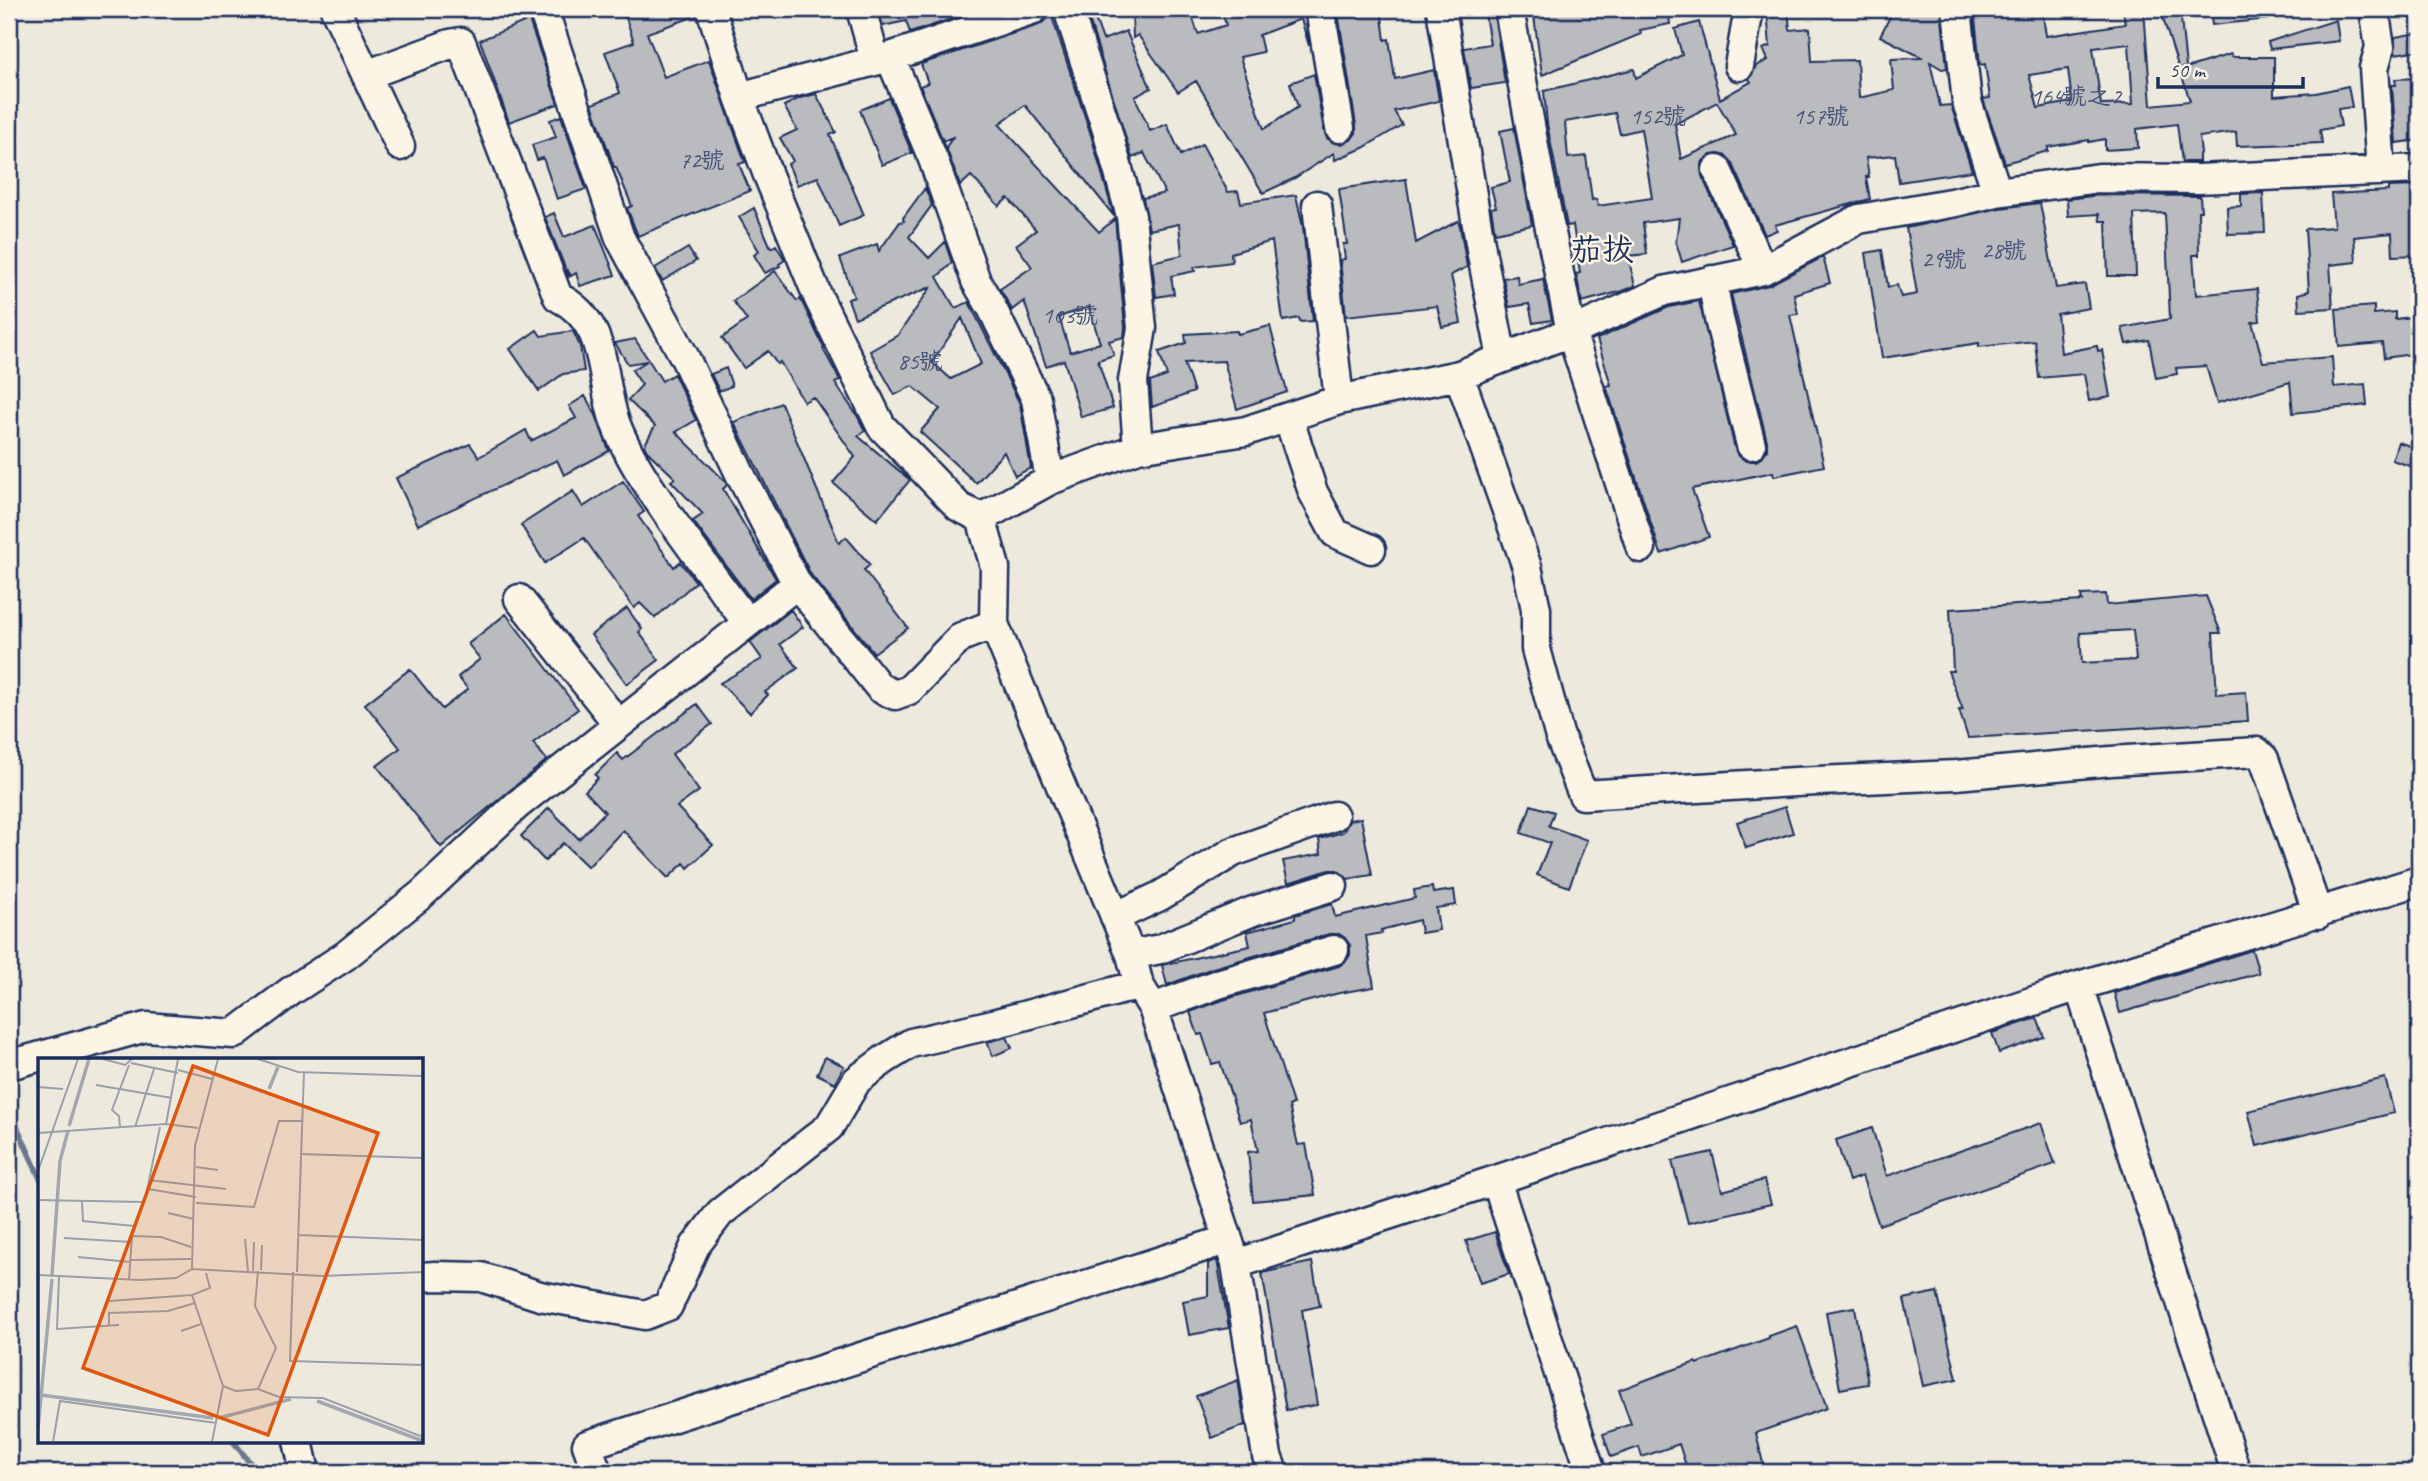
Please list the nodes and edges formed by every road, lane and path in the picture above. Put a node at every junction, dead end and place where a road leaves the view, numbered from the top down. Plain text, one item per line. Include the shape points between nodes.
1 (335, 9) edge
2 (711, 9) edge
3 (861, 9) edge
4 (1068, 9) edge
5 (1320, 9) edge
6 (1441, 9) edge
7 (1509, 9) edge
8 (1749, 9) edge
9 (1957, 9) edge
10 (2374, 9) edge
11 (1025, 10) edge
12 (544, 12) dead end
13 (883, 58) junction
14 (1739, 66) dead end
15 (366, 75) junction
16 (739, 97) junction
17 (1340, 128) dead end
18 (400, 146) dead end
19 (2419, 169) edge
20 (1717, 170) dead end
21 (2381, 171) junction
22 (1997, 192) junction
23 (1317, 205) dead end
24 (1763, 270) junction
25 (1712, 280) junction
26 (1572, 332) junction
27 (1502, 358) junction
28 (1460, 375) junction
29 (1339, 400) junction
30 (1288, 417) junction
31 (1751, 445) dead end
32 (1138, 448) junction
33 (1050, 480) junction
34 (981, 518) junction
35 (1641, 548) dead end
36 (1371, 549) dead end
37 (797, 584) junction
38 (519, 598) dead end
39 (747, 622) junction
40 (994, 624) junction
41 (618, 724) junction
42 (1334, 816) dead end
43 (2419, 881) edge
44 (1333, 886) dead end
45 (2318, 914) junction
46 (1115, 916) junction
47 (1334, 950) dead end
48 (1130, 955) junction
49 (2079, 986) junction
50 (1146, 996) junction
51 (233, 1047) edge
52 (9, 1065) edge
53 (1496, 1180) junction
54 (1231, 1252) junction
55 (424, 1278) edge
56 (298, 1442) edge
57 (305, 1472) edge
58 (597, 1472) edge
59 (1273, 1472) edge
60 (1591, 1472) edge
61 (2236, 1472) edge

1 - 15 street
2 - 16 street
3 - 13 street
4 - 32 street via 1131,216 1142,328 1133,382
5 - 17 street
6 - 27 street
7 - 26 street
8 - 14 street
9 - 22 street via 1967,103
10 - 21 street via 2380,47 2374,68
11 - 13 street
12 - 37 street via 620,239 685,358
13 - 16 street
13 - 33 street via 933,159 976,281 1036,399
15 - 18 street
15 - 39 street via 461,42 558,297 585,316 596,335 615,421 628,452
16 - 34 street via 818,297 881,426 958,507
19 - 21 street
20 - 24 street
21 - 22 street via 2099,178
22 - 24 street via 1859,219
23 - 29 street
24 - 25 street
25 - 26 street via 1664,291
25 - 31 street
26 - 27 street
26 - 35 street
27 - 28 street
28 - 29 street
28 - 45 street via 1527,567 1536,609 1536,649 1559,734 1583,795 1956,775 2257,752 2264,759
29 - 30 street
30 - 32 street via 1246,431
30 - 36 street via 1313,492 1335,533
32 - 33 street
33 - 34 street
34 - 40 street via 995,567
37 - 39 street
37 - 40 street via 880,688 895,695 909,690 961,637
38 - 41 street
39 - 41 street
40 - 46 street
41 - 51 street via 517,805 422,894 345,956 291,991
42 - 46 street via 1233,852 1160,897
43 - 45 street
44 - 48 street via 1253,911 1160,949
45 - 49 street
46 - 48 street
47 - 50 street via 1219,984
48 - 50 street
49 - 53 street
49 - 61 street
50 - 54 street
50 - 55 street via 911,1043 884,1060 857,1080 829,1127 720,1213 695,1246 668,1306 656,1312 645,1315 540,1296 481,1277
51 - 52 street via 146,1027
53 - 54 street
53 - 60 street
54 - 58 street via 587,1445
54 - 59 street
56 - 57 street

